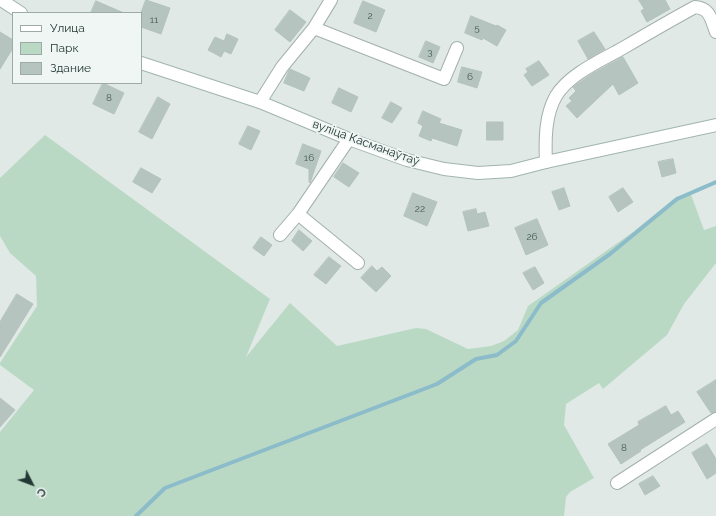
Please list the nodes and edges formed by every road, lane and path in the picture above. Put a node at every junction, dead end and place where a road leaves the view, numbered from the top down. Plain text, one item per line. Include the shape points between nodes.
1 (1, 0) edge
2 (331, 0) edge
3 (19, 12) edge
4 (314, 28) junction
5 (716, 32) edge
6 (457, 48) dead end
7 (142, 63) edge
8 (260, 102) junction
9 (716, 125) edge
10 (349, 139) junction
11 (546, 162) junction
12 (298, 214) junction
13 (280, 236) dead end
14 (358, 263) dead end
15 (716, 418) edge
16 (617, 483) dead end

1 - 3 street
2 - 4 street
4 - 6 street via 444,79
4 - 8 street via 282,67
5 - 11 street via 708,11 702,7 695,7 584,70 565,84 551,106 545,136
7 - 8 street, вуліца Касманаўтаў
8 - 10 street, вуліца Касманаўтаў
9 - 11 street, вуліца Касманаўтаў
10 - 11 street, вуліца Касманаўтаў via 407,160 478,173 511,171
10 - 12 street
12 - 13 street
12 - 14 street
15 - 16 street

